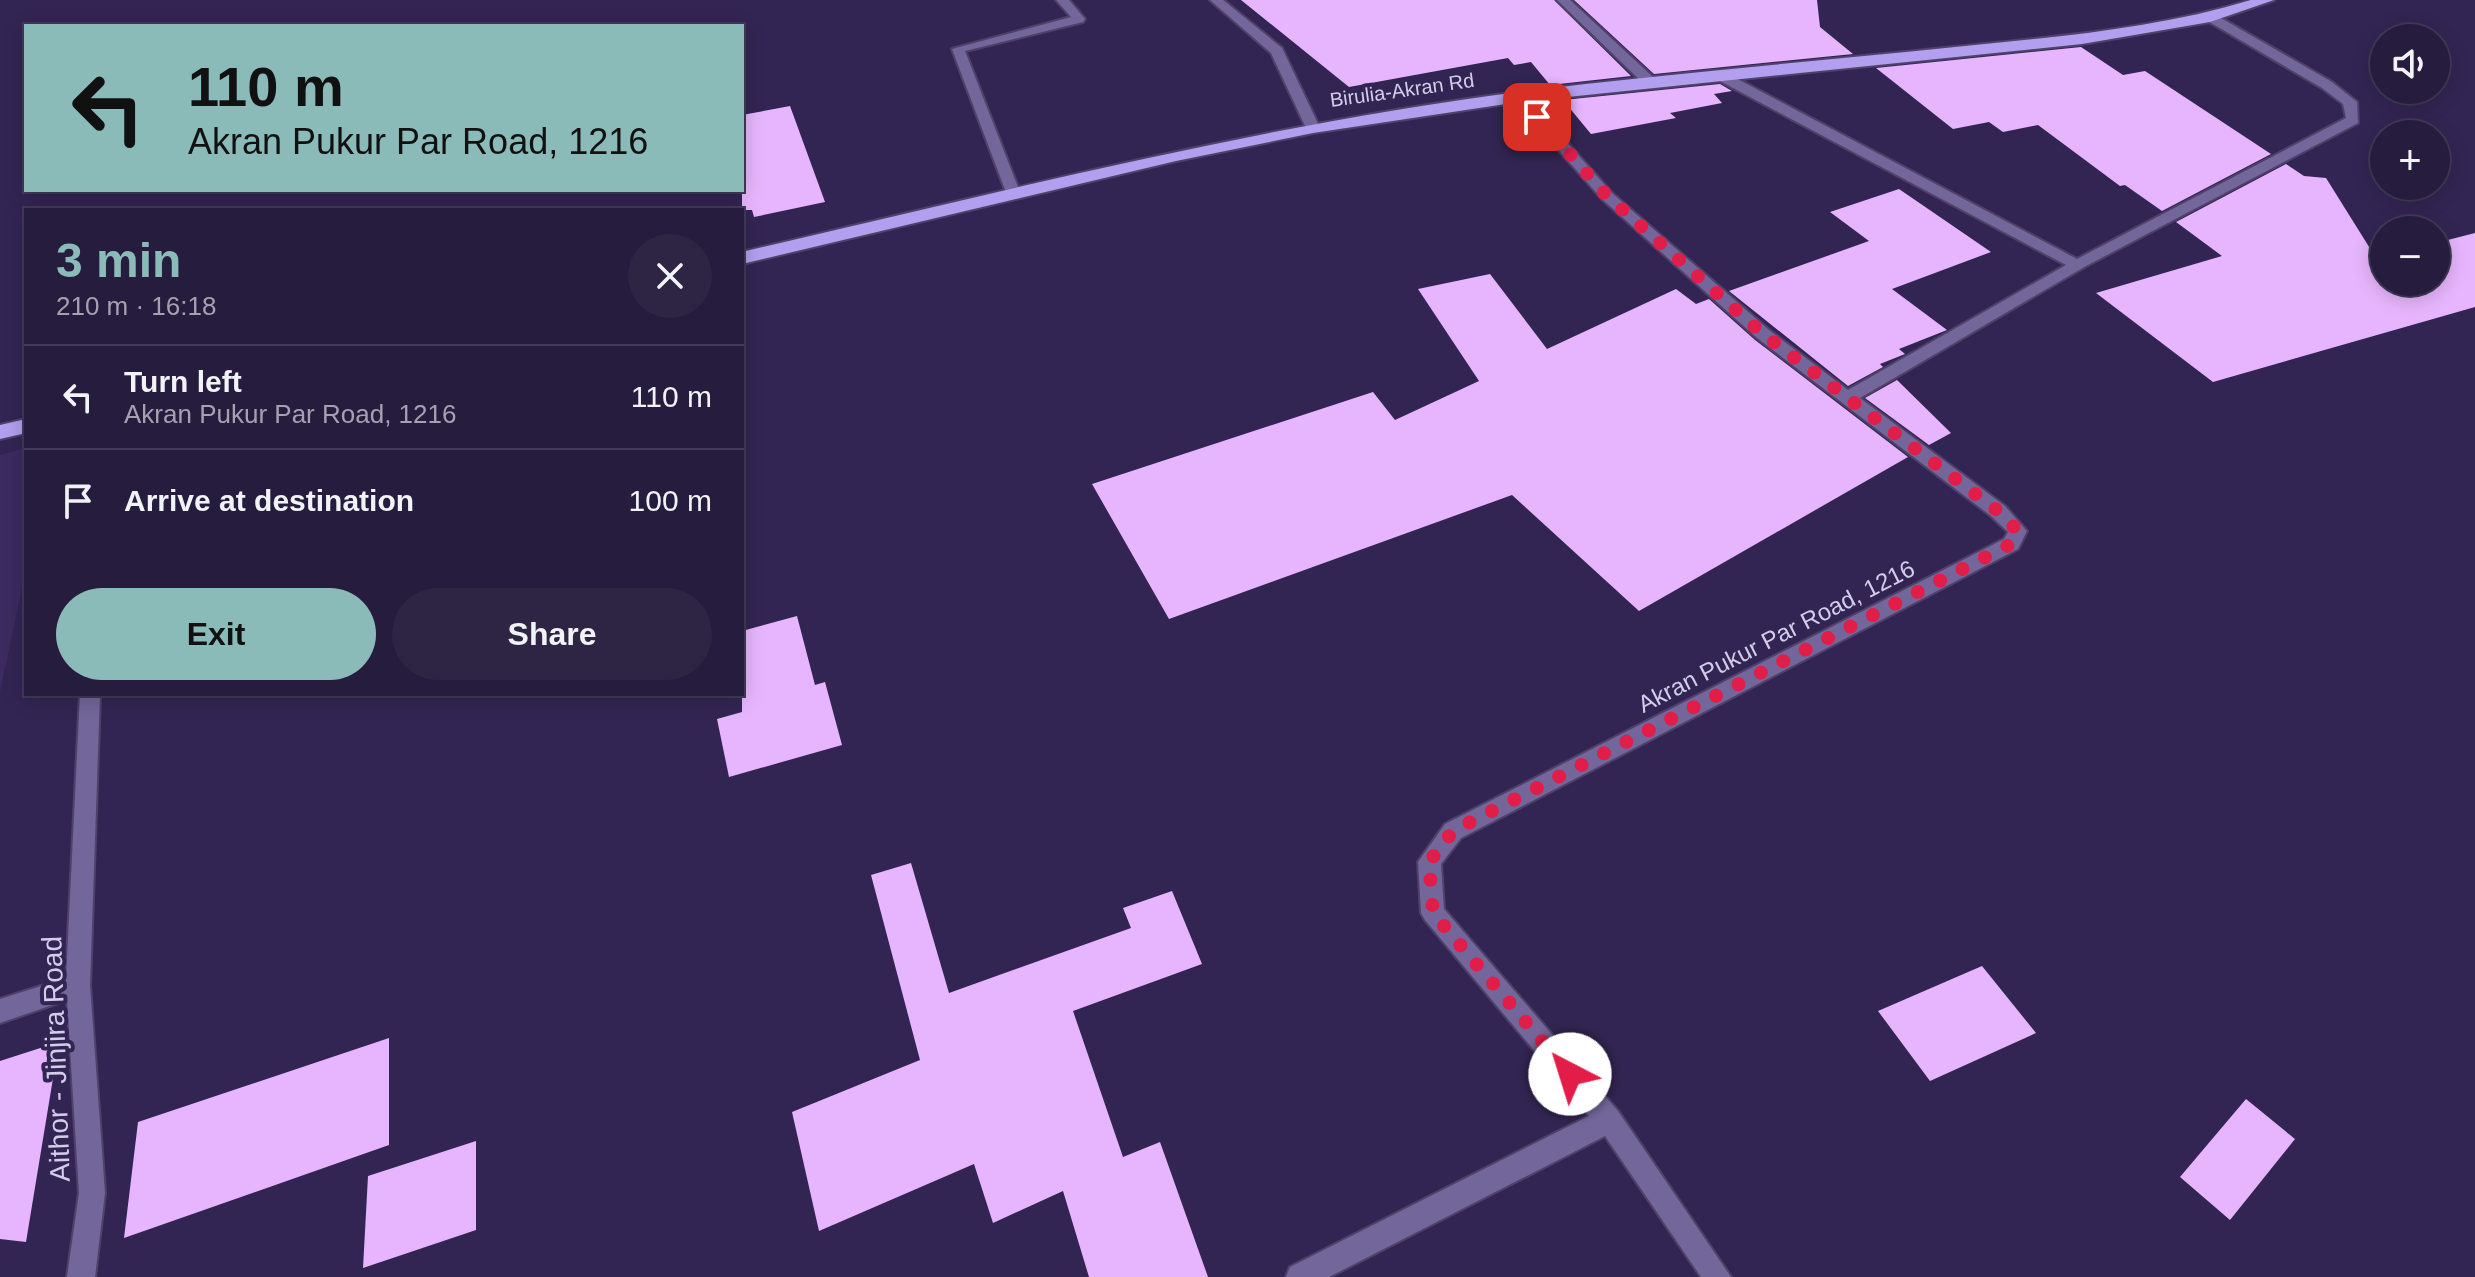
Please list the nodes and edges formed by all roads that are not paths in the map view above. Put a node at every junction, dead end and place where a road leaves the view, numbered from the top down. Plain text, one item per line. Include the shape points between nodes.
1 (1062, 0) edge
2 (1216, 0) edge
3 (1563, 0) edge
4 (2267, 0) edge
5 (2210, 17) junction
6 (1723, 77) junction
7 (1650, 82) junction
8 (1519, 97) junction
9 (1313, 128) junction
10 (1014, 195) junction
11 (744, 258) edge
12 (2077, 265) junction
13 (1847, 398) junction
14 (24, 426) edge
15 (0, 432) edge
16 (90, 696) edge
17 (78, 985) junction
18 (0, 1011) edge
19 (1609, 1120) junction
20 (81, 1277) edge
21 (1300, 1277) edge
22 (1717, 1277) edge

1 - 10 street via 1079,19 958,49
2 - 9 street via 1277,51
3 - 7 street
4 - 5 highway, Birulia-Akran Rd
5 - 6 highway, Birulia-Akran Rd via 2082,39
5 - 12 street via 2327,85 2350,102 2353,120
6 - 7 highway, Birulia-Akran Rd
6 - 12 street
7 - 8 highway, Birulia-Akran Rd
8 - 9 highway, Birulia-Akran Rd
8 - 13 street, Akran Pukur Par Road, 1216 via 1607,196 1763,334
9 - 10 highway, Birulia-Akran Rd
10 - 11 highway, Birulia-Akran Rd
12 - 13 street
13 - 19 street, Akran Pukur Par Road, 1216 via 1998,511 2018,531 2011,544 1453,831 1429,862 1433,913
14 - 15 highway
16 - 17 street, Aithor - Jinjira Road
17 - 18 street
17 - 20 street, Aithor - Jinjira Road via 92,1193
19 - 21 street
19 - 22 street, Akran Pukur Par Road, 1216

